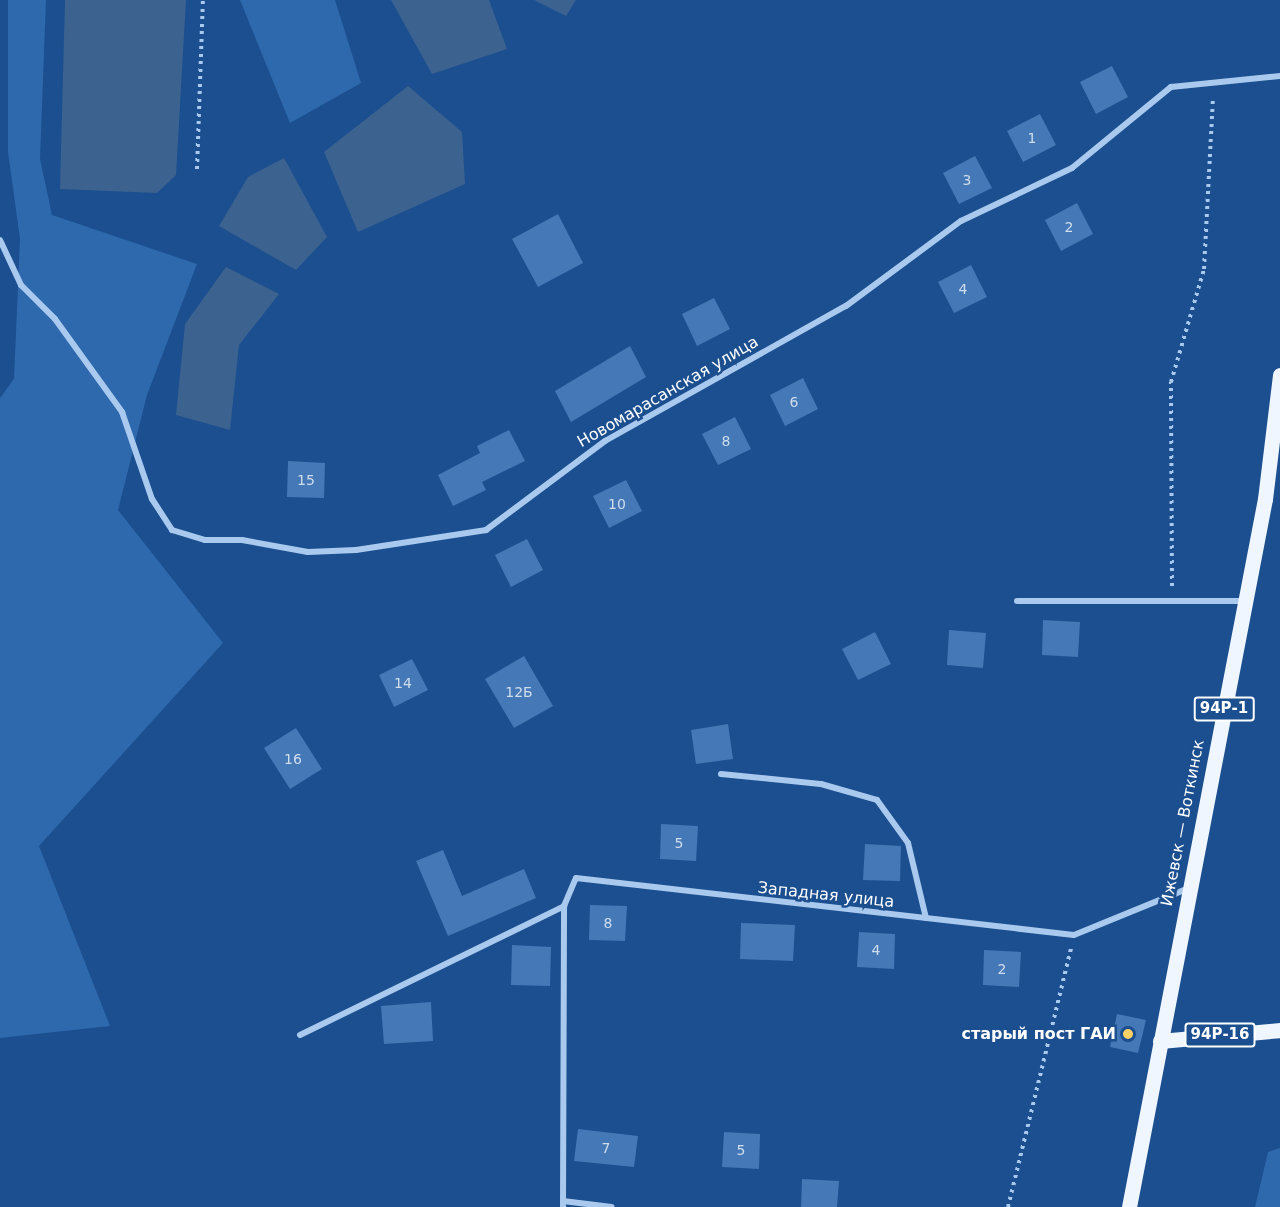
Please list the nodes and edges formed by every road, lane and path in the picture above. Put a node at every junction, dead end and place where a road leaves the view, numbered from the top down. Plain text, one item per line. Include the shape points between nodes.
1 (203, 0) edge
2 (1280, 76) edge
3 (1214, 79) junction
4 (196, 169) dead end
5 (0, 240) edge
6 (1280, 375) edge
7 (1172, 599) junction
8 (1017, 601) dead end
9 (1245, 601) junction
10 (721, 774) dead end
11 (1188, 888) junction
12 (564, 906) junction
13 (926, 918) junction
14 (1074, 935) junction
15 (1280, 1030) edge
16 (300, 1035) dead end
17 (1161, 1041) junction
18 (563, 1204) edge
19 (612, 1207) edge
20 (1008, 1207) edge
21 (1129, 1207) edge

1 - 4 path
2 - 3 street, Новомарасанская улица
3 - 5 street, Новомарасанская улица via 1171,87 1072,168 961,222 846,306 605,441 486,530 356,550 308,552 242,540 205,540 172,530 152,499 122,412 55,319 21,285
3 - 7 path via 1204,269 1171,382
6 - 9 main road, Ижевск — Воткинск / 94Р-1 via 1265,499
7 - 8 street
7 - 9 street
9 - 11 main road, Ижевск — Воткинск / 94Р-1
10 - 13 street via 821,784 876,800 908,843
11 - 14 street
11 - 17 main road, Ижевск — Воткинск / 94Р-1
12 - 13 street, Западная улица via 576,878
12 - 16 street
12 - 18 street
13 - 14 street, Западная улица
14 - 20 path
15 - 17 main road, 94Р-16
17 - 21 main road, Ижевск — Воткинск / 94Р-1
18 - 19 street

